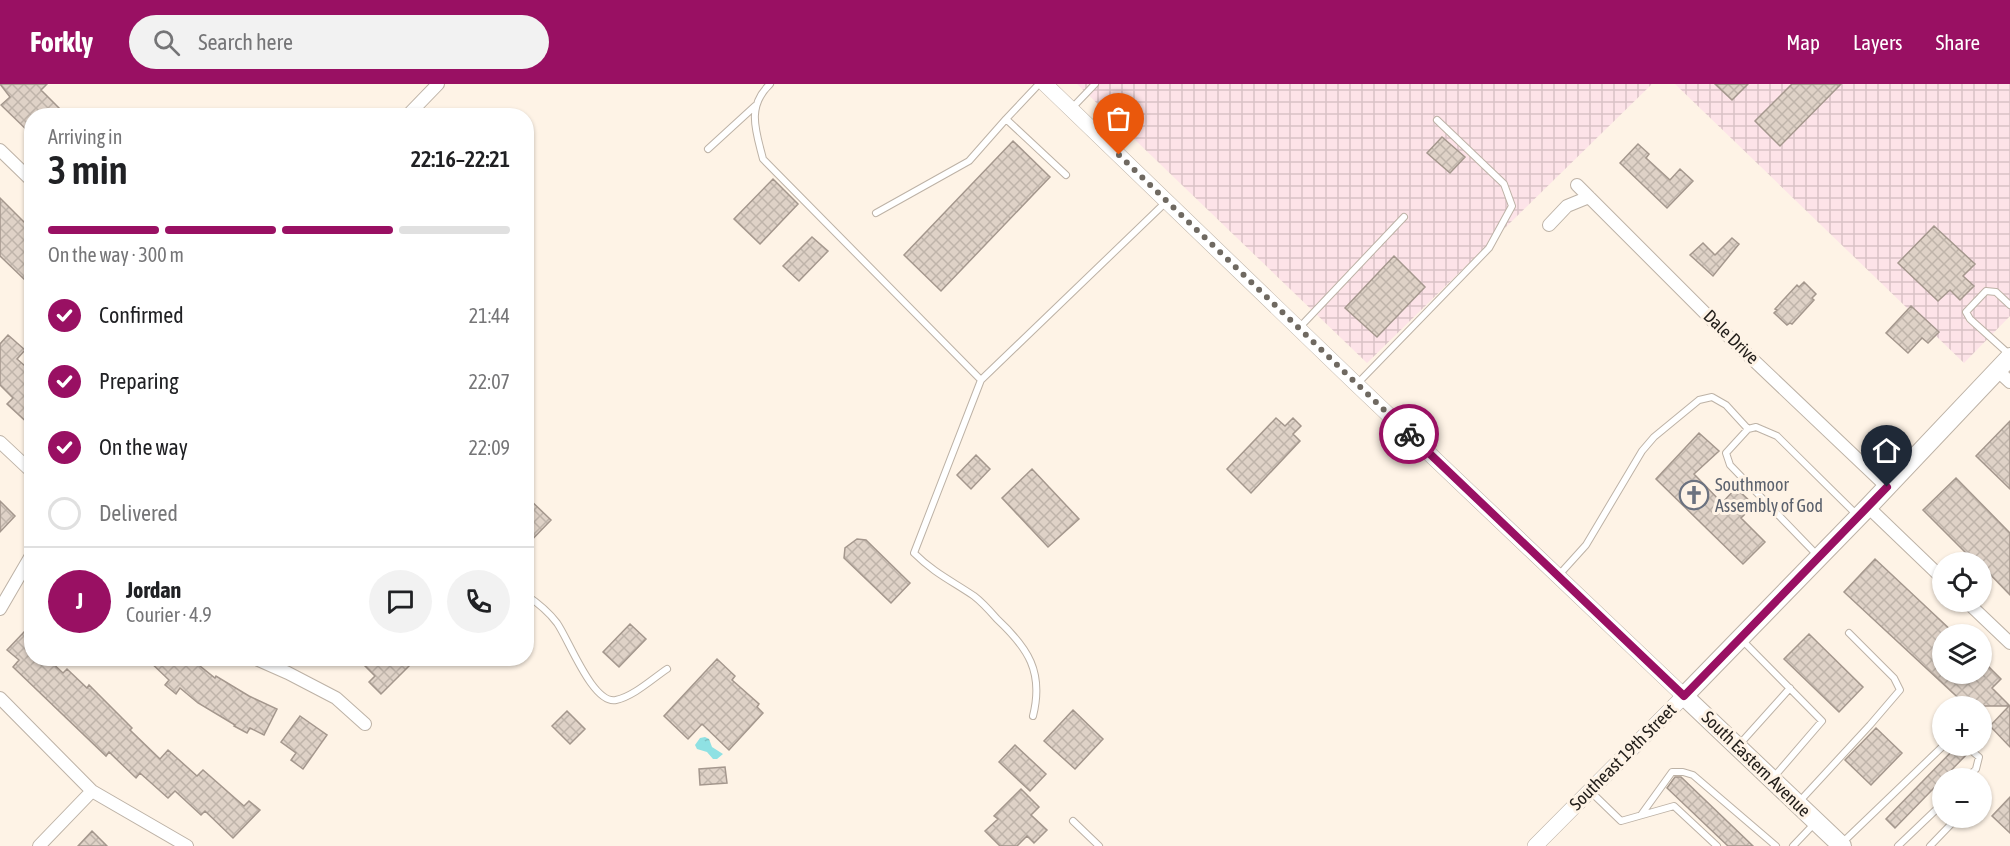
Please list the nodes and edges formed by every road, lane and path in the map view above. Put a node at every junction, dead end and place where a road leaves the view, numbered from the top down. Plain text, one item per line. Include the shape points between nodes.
1 (438, 84) edge
2 (770, 84) edge
3 (1039, 84) edge
4 (1045, 84) edge
5 (1095, 84) edge
6 (755, 106) junction
7 (415, 108) edge
8 (1071, 109) junction
9 (1006, 119) junction
10 (1437, 120) dead end
11 (708, 149) dead end
12 (0, 150) edge
13 (24, 173) edge
14 (1066, 175) dead end
15 (1577, 185) dead end
16 (1589, 197) junction
17 (1167, 201) junction
18 (876, 213) dead end
19 (1404, 217) dead end
20 (1548, 225) dead end
21 (2010, 305) edge
22 (1298, 328) junction
23 (2010, 356) edge
24 (2004, 376) edge
25 (981, 380) junction
26 (1357, 384) junction
27 (1748, 429) junction
28 (0, 442) edge
29 (24, 464) edge
30 (1887, 487) junction
31 (1863, 511) junction
32 (1819, 557) junction
33 (24, 568) edge
34 (1932, 570) edge
35 (1558, 576) junction
36 (534, 601) edge
37 (0, 609) edge
38 (1977, 612) edge
39 (1849, 633) dead end
40 (1740, 638) junction
41 (2010, 643) edge
42 (272, 666) edge
43 (667, 669) dead end
44 (1790, 688) junction
45 (1684, 696) junction
46 (0, 698) edge
47 (1033, 716) dead end
48 (365, 724) dead end
49 (1738, 747) junction
50 (1933, 756) edge
51 (1772, 779) junction
52 (92, 791) junction
53 (1590, 791) junction
54 (1797, 803) junction
55 (1932, 814) edge
56 (1641, 815) junction
57 (1072, 821) dead end
58 (1816, 821) junction
59 (1947, 828) edge
60 (1841, 845) edge
61 (39, 846) edge
62 (187, 846) edge
63 (1099, 846) edge
64 (1535, 846) edge
65 (1717, 846) edge
66 (1776, 846) edge
67 (1793, 846) edge
68 (1898, 846) edge
69 (1930, 846) edge

1 - 7 street
2 - 6 lane
3 - 9 lane
4 - 8 street, South Eastern Avenue
5 - 8 lane
6 - 11 lane
6 - 25 lane via 763,159
8 - 17 street, South Eastern Avenue
9 - 14 lane
9 - 18 lane via 969,161
10 - 26 lane via 1504,184 1512,206 1489,248
12 - 13 street
15 - 16 street, Dale Drive
16 - 20 street via 1567,206
16 - 30 street, Dale Drive
17 - 22 street, South Eastern Avenue
17 - 25 lane
19 - 22 lane
21 - 23 lane via 1996,292 1986,291 1966,312
22 - 26 street, South Eastern Avenue
23 - 24 main road, Southeast 19th Street
24 - 30 main road, Southeast 19th Street
25 - 47 lane via 914,554 930,569 975,597 1016,636 1032,660 1038,696
26 - 35 street, South Eastern Avenue
27 - 31 lane via 1756,427 1777,436
27 - 32 lane via 1726,453 1730,465
27 - 35 lane via 1726,405 1712,397 1699,400 1642,451 1586,545
28 - 29 street
30 - 31 main road, Southeast 19th Street
31 - 32 main road, Southeast 19th Street
31 - 34 street
32 - 40 main road, Southeast 19th Street
33 - 37 street
35 - 45 street, South Eastern Avenue
36 - 43 lane via 558,625 595,691 606,700 626,697
38 - 41 street
39 - 54 lane via 1894,678 1899,690
40 - 44 lane
40 - 45 main road, Southeast 19th Street
42 - 48 street via 336,698
44 - 49 lane
44 - 51 lane via 1822,721
45 - 49 main road, South Eastern Avenue
45 - 53 street, Southeast 19th Street
46 - 52 street
49 - 51 main road, South Eastern Avenue
50 - 60 lane
51 - 54 main road, South Eastern Avenue
52 - 61 street
52 - 62 street
53 - 56 lane via 1621,821
53 - 64 street, Southeast 19th Street
54 - 58 main road, South Eastern Avenue
55 - 68 lane
56 - 65 lane via 1674,806
56 - 66 lane via 1672,772 1683,772 1693,775
57 - 63 lane
58 - 60 main road, South Eastern Avenue
58 - 67 lane
59 - 69 lane

